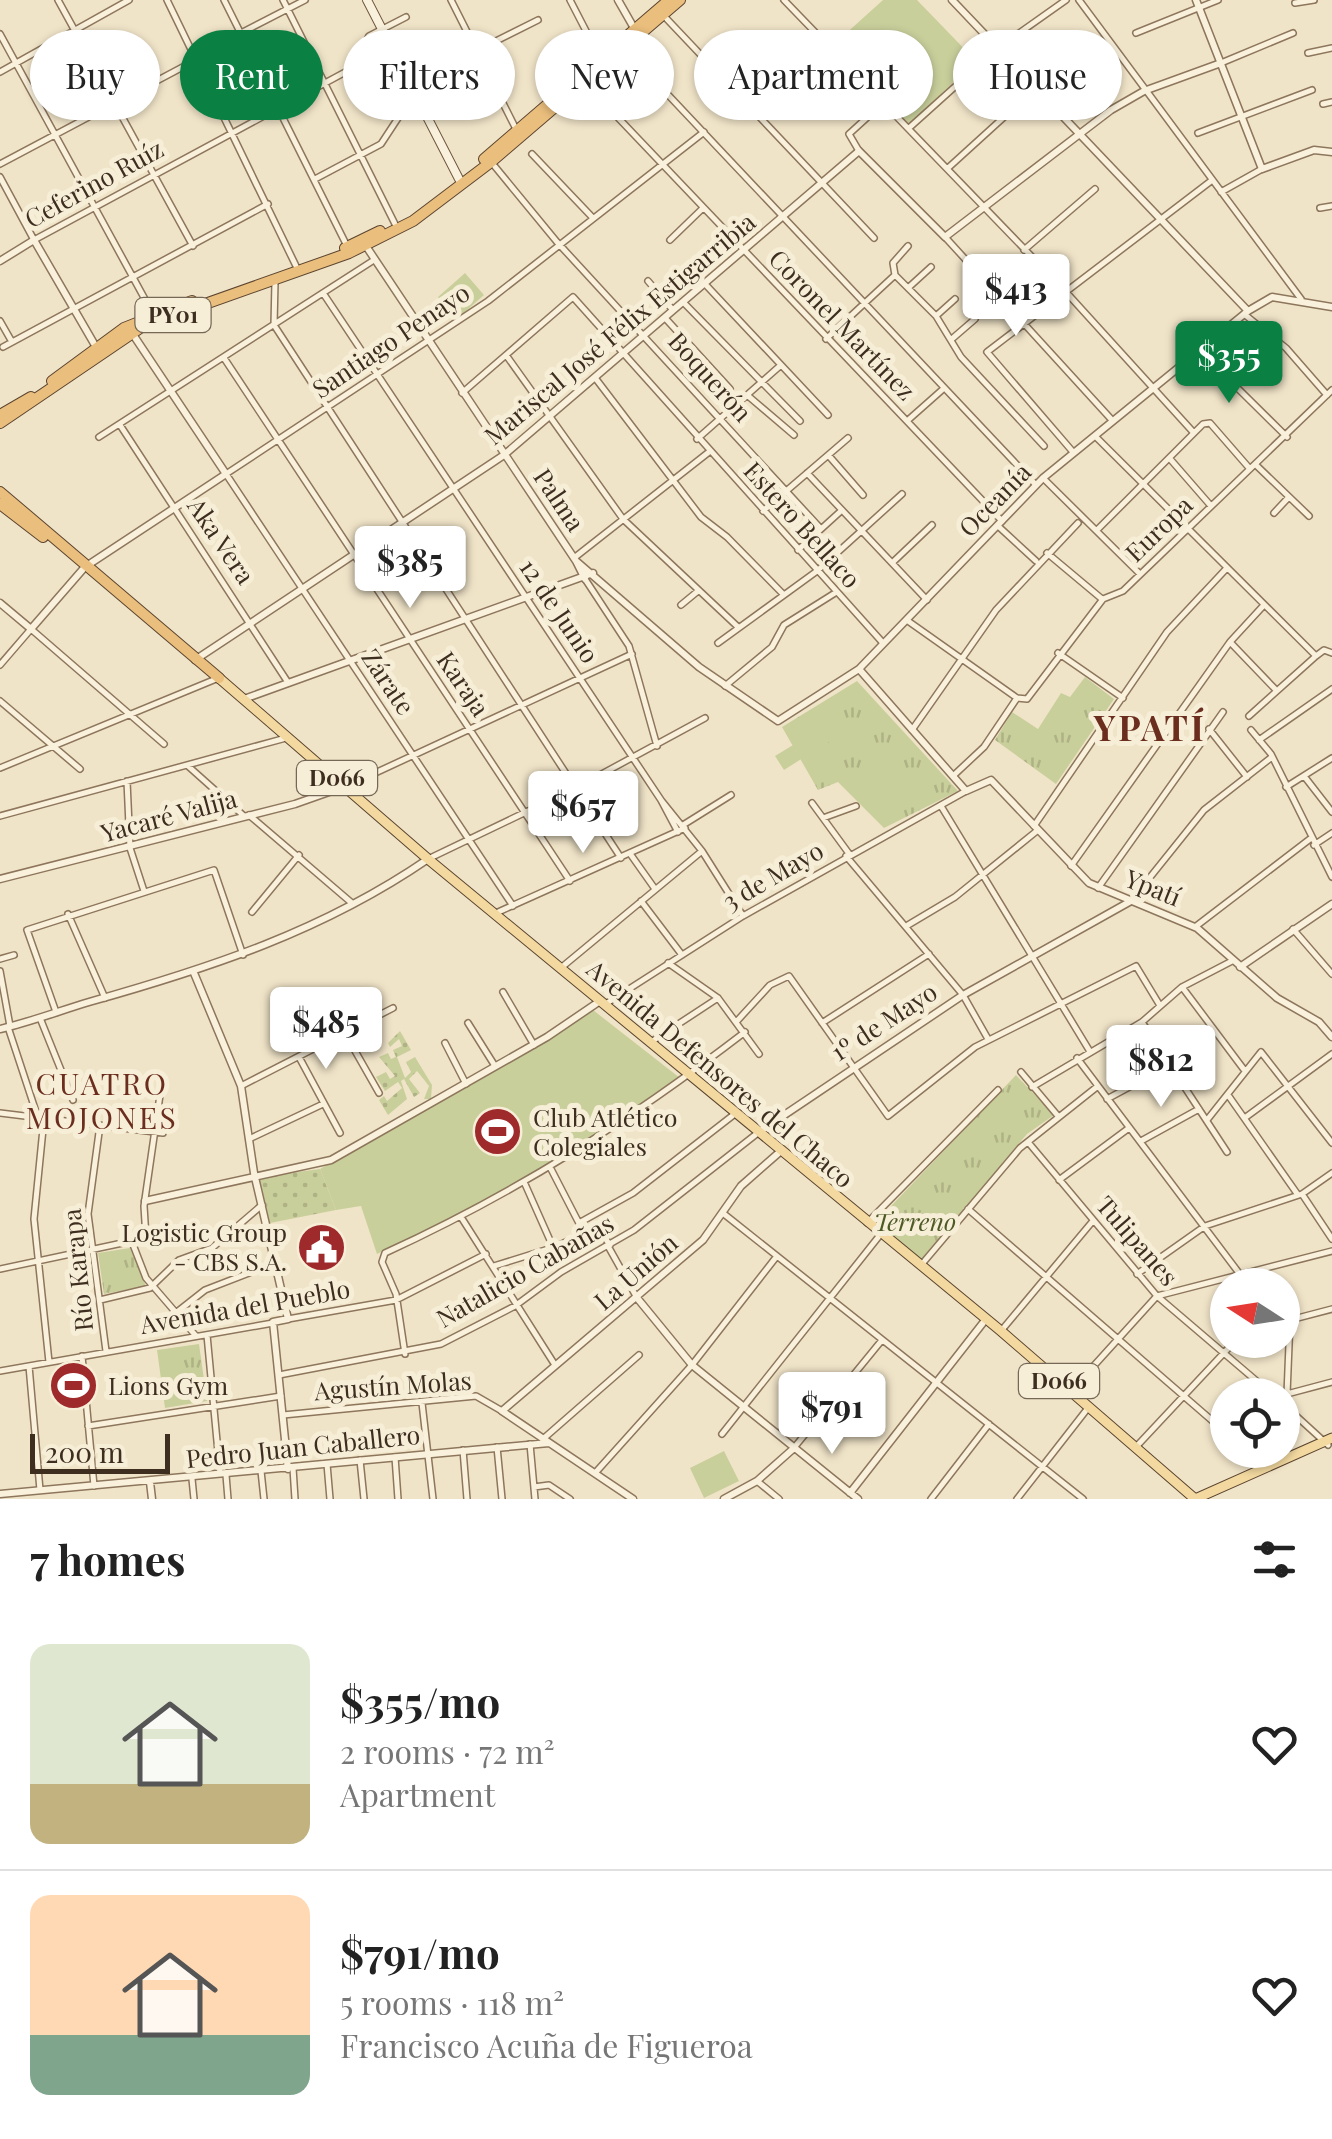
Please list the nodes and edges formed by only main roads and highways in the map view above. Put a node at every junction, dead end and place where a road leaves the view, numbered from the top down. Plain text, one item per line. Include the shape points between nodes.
1 (367, 0) edge
2 (668, 0) edge
3 (680, 0) edge
4 (460, 182) junction
5 (0, 415) edge
6 (0, 424) edge
7 (0, 496) edge
8 (39, 528) junction
9 (219, 678) joint
10 (1329, 1442) edge
11 (1195, 1499) edge
12 (1214, 1499) edge

1 - 4 main road
2 - 4 highway, PY01
3 - 4 highway, PY01
4 - 5 highway, PY01 via 347,247 153,314
4 - 6 highway, PY01 via 413,221 366,246 132,332
7 - 8 highway
7 - 8 highway, Avenida Defensores del Chaco / D066
8 - 9 highway, Avenida Defensores del Chaco / D066
9 - 11 main road, Avenida Defensores del Chaco / D066
10 - 11 main road
10 - 12 main road

